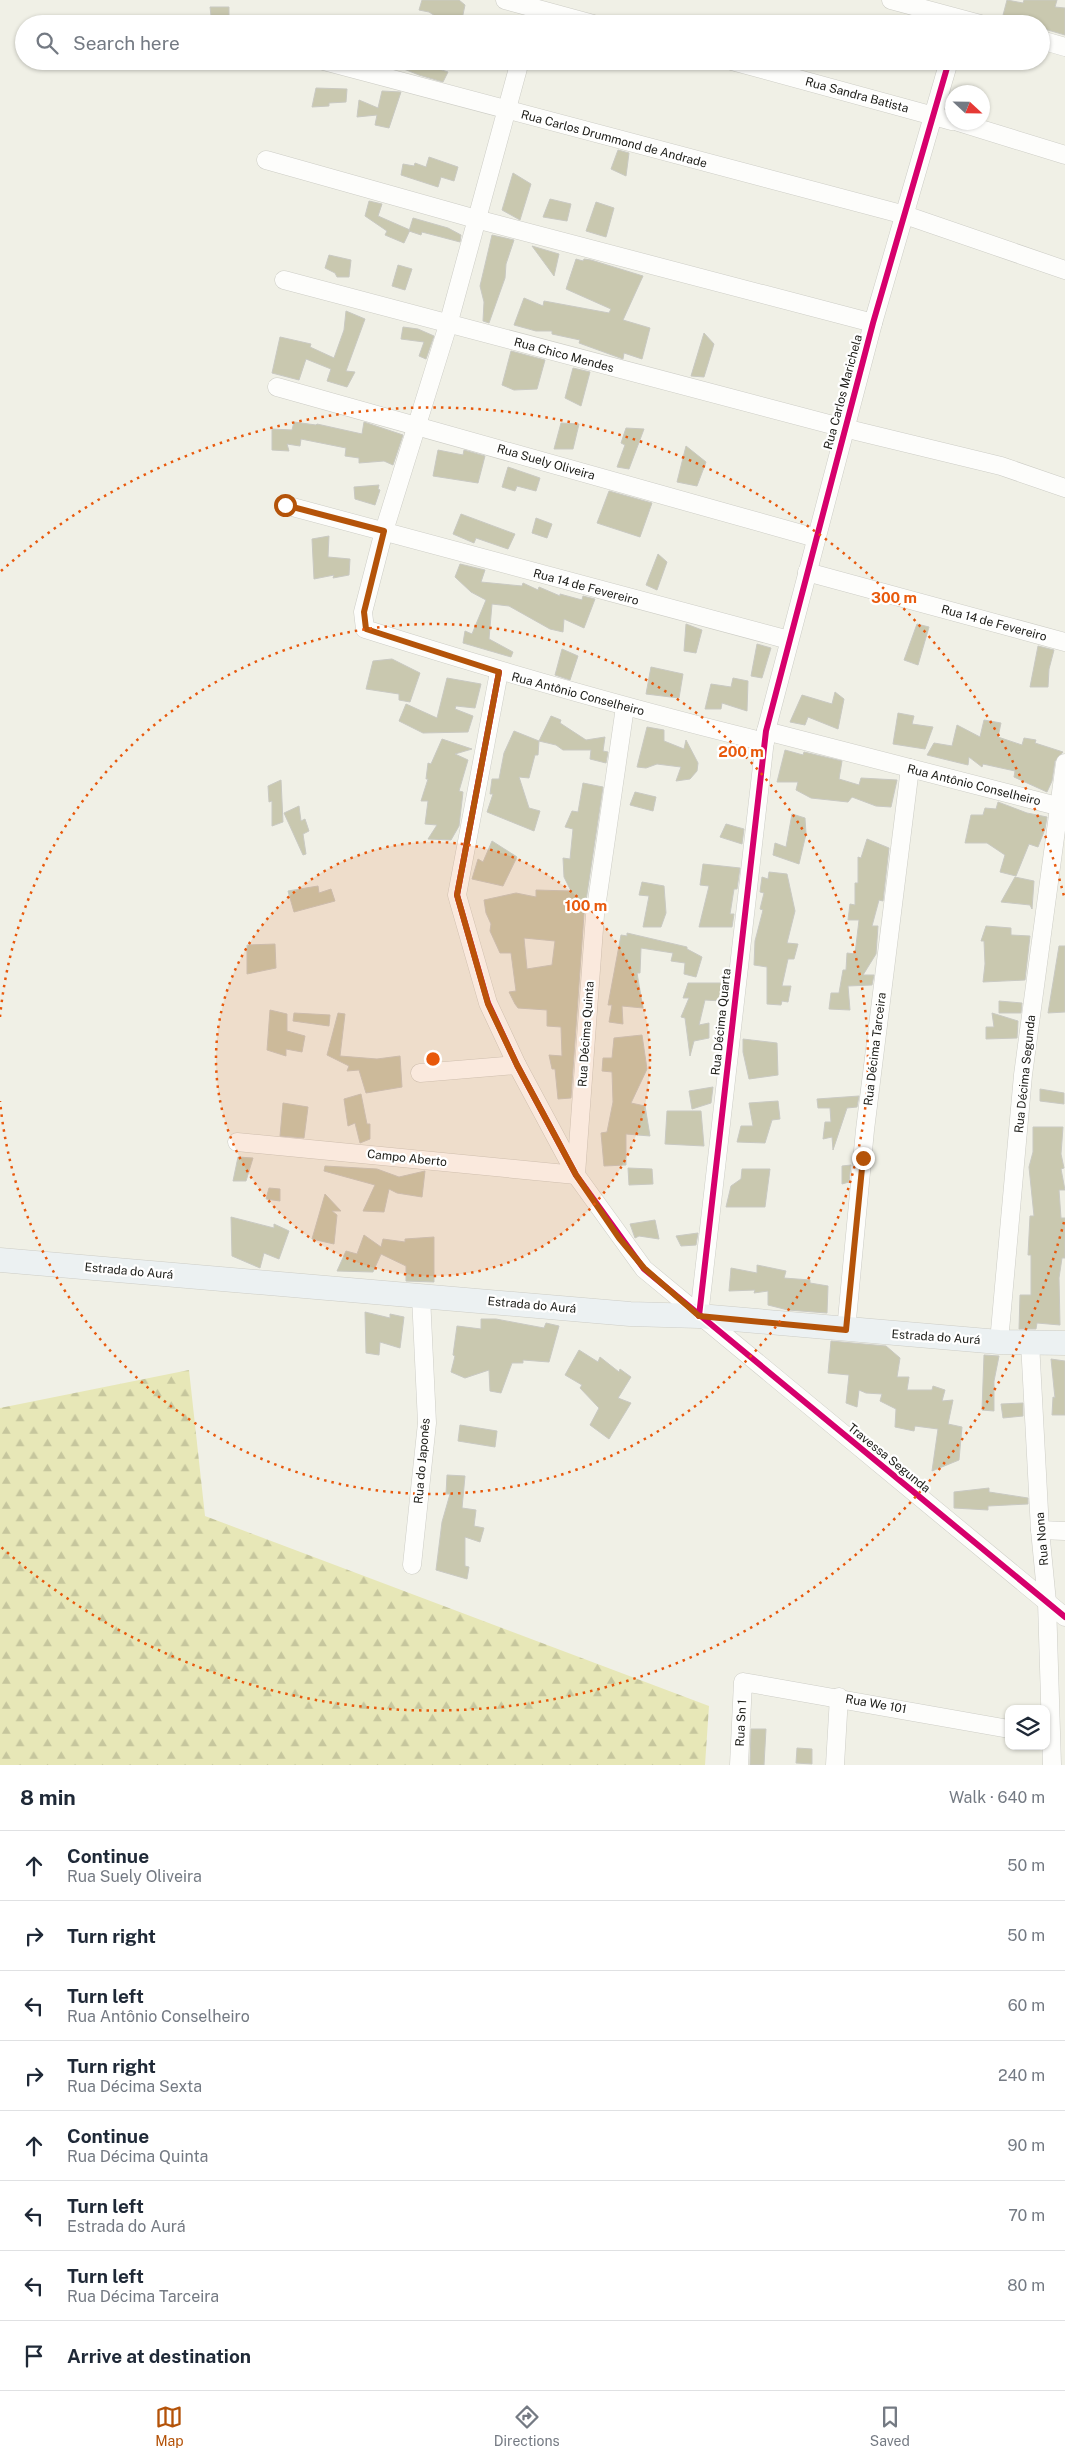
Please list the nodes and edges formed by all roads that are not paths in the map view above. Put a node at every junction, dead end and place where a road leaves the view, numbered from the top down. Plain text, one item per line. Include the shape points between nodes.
1 (505, 0) edge
2 (891, 0) edge
3 (534, 11) edge
4 (552, 15) edge
5 (942, 15) edge
6 (1050, 42) edge
7 (1065, 46) edge
8 (357, 70) edge
9 (517, 70) edge
10 (766, 70) edge
11 (946, 70) edge
12 (506, 111) junction
13 (933, 115) junction
14 (945, 119) edge
15 (984, 130) edge
16 (1065, 155) edge
17 (266, 160) dead end
18 (905, 215) junction
19 (476, 219) junction
20 (1065, 270) edge
21 (284, 280) dead end
22 (873, 323) junction
23 (448, 325) junction
24 (277, 387) dead end
25 (418, 426) junction
26 (844, 428) junction
27 (1065, 488) edge
28 (285, 505) dead end
29 (384, 531) junction
30 (816, 538) junction
31 (807, 572) junction
32 (789, 640) junction
33 (1065, 642) edge
34 (499, 672) junction
35 (625, 707) junction
36 (765, 737) junction
37 (1065, 763) edge
38 (910, 768) junction
39 (1062, 807) edge
40 (517, 1065) junction
41 (420, 1074) dead end
42 (237, 1142) dead end
43 (576, 1175) junction
44 (0, 1260) edge
45 (420, 1296) junction
46 (699, 1316) junction
47 (846, 1330) junction
48 (998, 1342) junction
49 (1030, 1342) junction
50 (1065, 1343) edge
51 (1040, 1530) junction
52 (1065, 1531) edge
53 (412, 1565) dead end
54 (1047, 1602) junction
55 (1065, 1617) edge
56 (744, 1682) joint
57 (838, 1697) junction
58 (1049, 1705) edge
59 (1005, 1728) edge
60 (1050, 1736) edge
61 (739, 1765) edge
62 (834, 1765) edge
63 (1052, 1765) edge

1 - 3 street
2 - 5 street
3 - 4 street
6 - 7 street
8 - 12 street, Rua Carlos Drummond de Andrade
9 - 12 street
10 - 13 street, Rua Sandra Batista
11 - 13 street, Rua Carlos Marichela
12 - 18 street, Rua Carlos Drummond de Andrade
12 - 19 street
13 - 14 street, Rua Sandra Batista
13 - 18 street, Rua Carlos Marichela
15 - 16 street
17 - 19 street
18 - 20 street
18 - 22 street, Rua Carlos Marichela
19 - 22 street
19 - 23 street
21 - 23 street, Rua Chico Mendes
22 - 26 street, Rua Carlos Marichela
23 - 25 street
23 - 26 street, Rua Chico Mendes
24 - 25 street, Rua Suely Oliveira
25 - 29 street
25 - 30 street, Rua Suely Oliveira
26 - 27 street via 1000,466
26 - 30 street, Rua Carlos Marichela
28 - 29 street
29 - 32 street, Rua 14 de Fevereiro
29 - 34 street, Rua Antônio Conselheiro via 364,612 366,629
30 - 31 street, Rua Carlos Marichela
31 - 32 street, Rua Carlos Marichela
31 - 33 street, Rua 14 de Fevereiro
32 - 36 street, Rua Carlos Marichela
34 - 35 street, Rua Antônio Conselheiro
34 - 40 street via 457,895 488,1004
35 - 36 street, Rua Antônio Conselheiro
35 - 43 street, Rua Décima Quinta via 595,915
36 - 38 street, Rua Antônio Conselheiro
36 - 46 street, Rua Décima Quarta
37 - 39 street, Rua Décima Segunda
38 - 39 street, Rua Antônio Conselheiro
38 - 47 street, Rua Décima Tarceira via 865,1130
39 - 48 street, Rua Décima Segunda via 1023,1075
40 - 41 street
40 - 43 street
42 - 43 street, Campo Aberto
43 - 46 street via 644,1268
44 - 45 street, Estrada do Aurá
45 - 46 street, Estrada do Aurá via 630,1314
45 - 53 street, Rua do Japonês via 427,1423
46 - 47 street, Estrada do Aurá
46 - 54 street, Travessa Segunda
47 - 48 street, Estrada do Aurá
48 - 49 street, Estrada do Aurá
49 - 50 street, Estrada do Aurá
49 - 51 street, Rua Nona
51 - 52 street
51 - 54 street, Rua Nona
54 - 55 street, Travessa Segunda
54 - 58 street, Rua Nona
56 - 57 street, Rua We 101
56 - 61 street, Rua Sn 1
57 - 59 street, Rua We 101
57 - 62 street
60 - 63 street, Rua Nona

